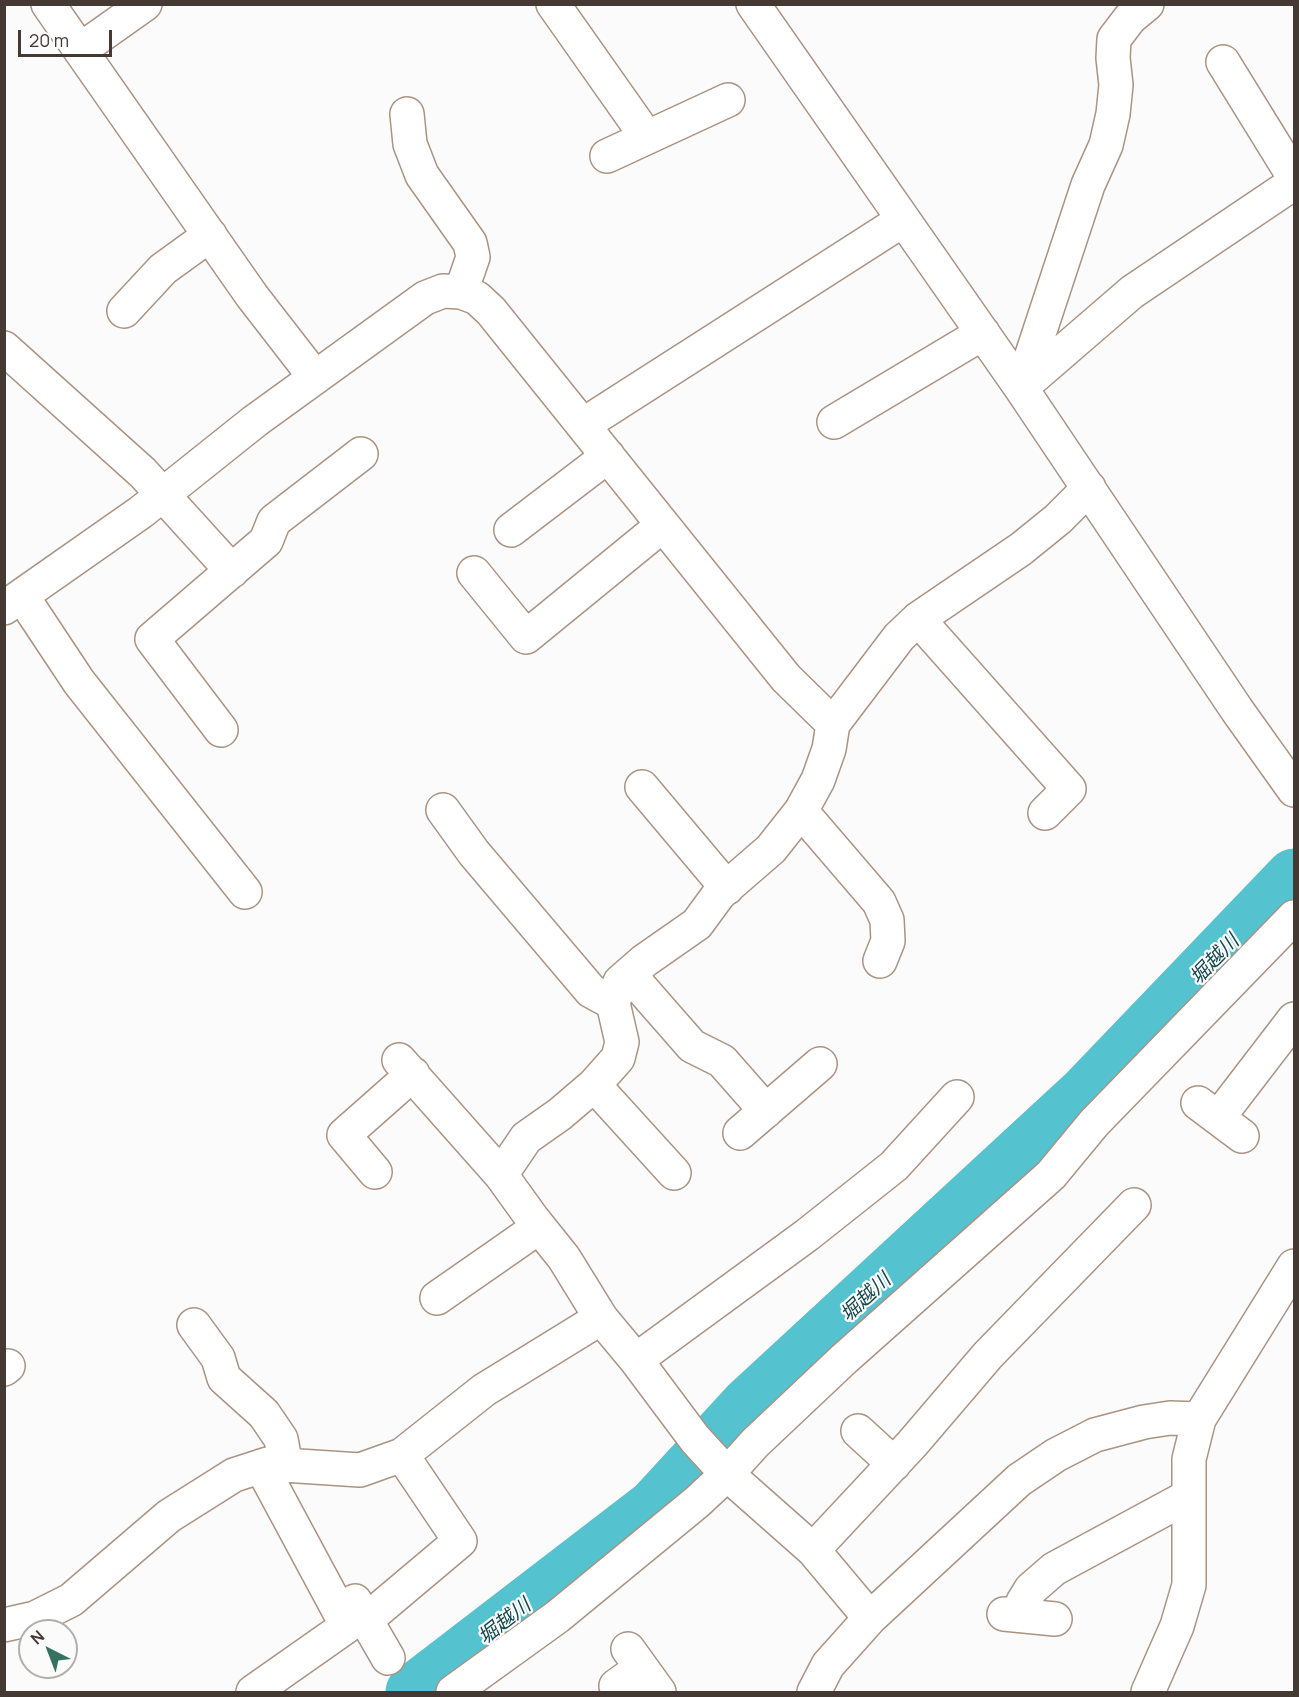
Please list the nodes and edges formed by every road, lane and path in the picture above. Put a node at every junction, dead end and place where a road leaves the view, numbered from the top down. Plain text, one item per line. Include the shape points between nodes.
1 (48, 4) edge
2 (145, 4) edge
3 (553, 4) edge
4 (753, 4) edge
5 (1147, 4) edge
6 (80, 50) junction
7 (1222, 62) dead end
8 (728, 100) dead end
9 (407, 114) dead end
10 (646, 136) junction
11 (607, 156) dead end
12 (1294, 177) edge
13 (1294, 183) edge
14 (903, 220) junction
15 (210, 235) junction
16 (461, 292) junction
17 (124, 311) dead end
18 (983, 333) junction
19 (4, 348) edge
20 (314, 376) junction
21 (1021, 388) junction
22 (834, 422) dead end
23 (583, 425) junction
24 (362, 454) dead end
25 (608, 456) junction
26 (1089, 488) junction
27 (164, 494) junction
28 (663, 525) junction
29 (511, 530) dead end
30 (232, 571) junction
31 (474, 573) dead end
32 (13, 602) edge
33 (918, 619) junction
34 (832, 724) junction
35 (221, 730) dead end
36 (642, 787) dead end
37 (1294, 790) edge
38 (443, 810) dead end
39 (801, 811) junction
40 (1045, 813) dead end
41 (727, 888) junction
42 (245, 892) dead end
43 (1294, 917) edge
44 (880, 961) dead end
45 (629, 974) junction
46 (613, 1003) junction
47 (1294, 1020) edge
48 (820, 1064) dead end
49 (594, 1084) junction
50 (957, 1096) dead end
51 (766, 1111) junction
52 (1219, 1119) dead end
53 (740, 1134) dead end
54 (375, 1172) dead end
55 (674, 1173) dead end
56 (501, 1175) junction
57 (1134, 1205) dead end
58 (539, 1227) junction
59 (1294, 1266) edge
60 (437, 1298) dead end
61 (601, 1318) junction
62 (194, 1325) dead end
63 (636, 1360) junction
64 (1199, 1419) junction
65 (858, 1431) dead end
66 (402, 1455) junction
67 (894, 1464) junction
68 (274, 1466) junction
69 (724, 1470) junction
70 (1189, 1496) junction
71 (813, 1550) junction
72 (870, 1618) junction
73 (1055, 1619) dead end
74 (4, 1625) edge
75 (387, 1658) dead end
76 (253, 1692) edge
77 (453, 1692) edge
78 (814, 1692) edge
79 (1148, 1692) edge

1 - 6 street
2 - 6 street
3 - 10 street
4 - 14 street
5 - 21 street via 1114,39 1116,85 1106,145 1088,185
6 - 15 street
7 - 12 street
8 - 10 street
9 - 16 street via 410,144 422,176 470,243 472,257
10 - 11 street
13 - 21 street via 1132,292
14 - 18 street
14 - 23 street
15 - 17 street via 163,269
15 - 20 street
16 - 20 street via 443,291 425,298
16 - 23 street via 477,298 491,311
18 - 21 street
18 - 22 street via 856,393
19 - 27 street
20 - 27 street
21 - 26 street
23 - 25 street
24 - 30 street via 274,521 266,541
25 - 28 street
25 - 29 street
26 - 33 street via 1021,549
26 - 37 street
27 - 30 street
27 - 32 street
28 - 31 street via 526,637
28 - 34 street via 786,678
30 - 35 street via 152,639
32 - 42 street
33 - 34 street
33 - 40 street via 1069,789
34 - 39 street via 829,749 818,780
36 - 41 street
38 - 46 street via 474,853 591,991
39 - 41 street via 771,849
39 - 44 street via 879,902 887,920 888,941
41 - 45 street via 698,924
43 - 69 street via 1094,1123 1051,1175
45 - 46 street via 620,982
45 - 51 street via 692,1046 722,1061
46 - 49 street via 622,1042 618,1058
47 - 52 street
48 - 51 street
49 - 55 street
49 - 56 street via 526,1138
50 - 63 street via 894,1166 799,1225
51 - 53 street
54 - 56 street via 344,1135 406,1067
56 - 58 street
57 - 67 street via 988,1355
58 - 60 street
58 - 61 street via 564,1258
59 - 64 street
61 - 63 street
61 - 66 street via 484,1390
62 - 68 street via 218,1358 224,1378 264,1414 281,1439
63 - 69 street via 695,1439
64 - 70 street via 1189,1459
64 - 72 street via 1144,1422 1095,1436 1056,1455 1019,1480
65 - 67 street
66 - 68 street via 360,1470
66 - 75 street via 460,1541 358,1607
67 - 71 street
68 - 74 street via 234,1475 169,1516 71,1600 35,1618
68 - 76 street via 348,1626
69 - 71 street
69 - 77 street via 697,1502 557,1617
70 - 73 street via 1054,1569 1031,1589 1013,1615
70 - 79 street via 1189,1586 1177,1626
71 - 72 street
72 - 78 street via 828,1665

